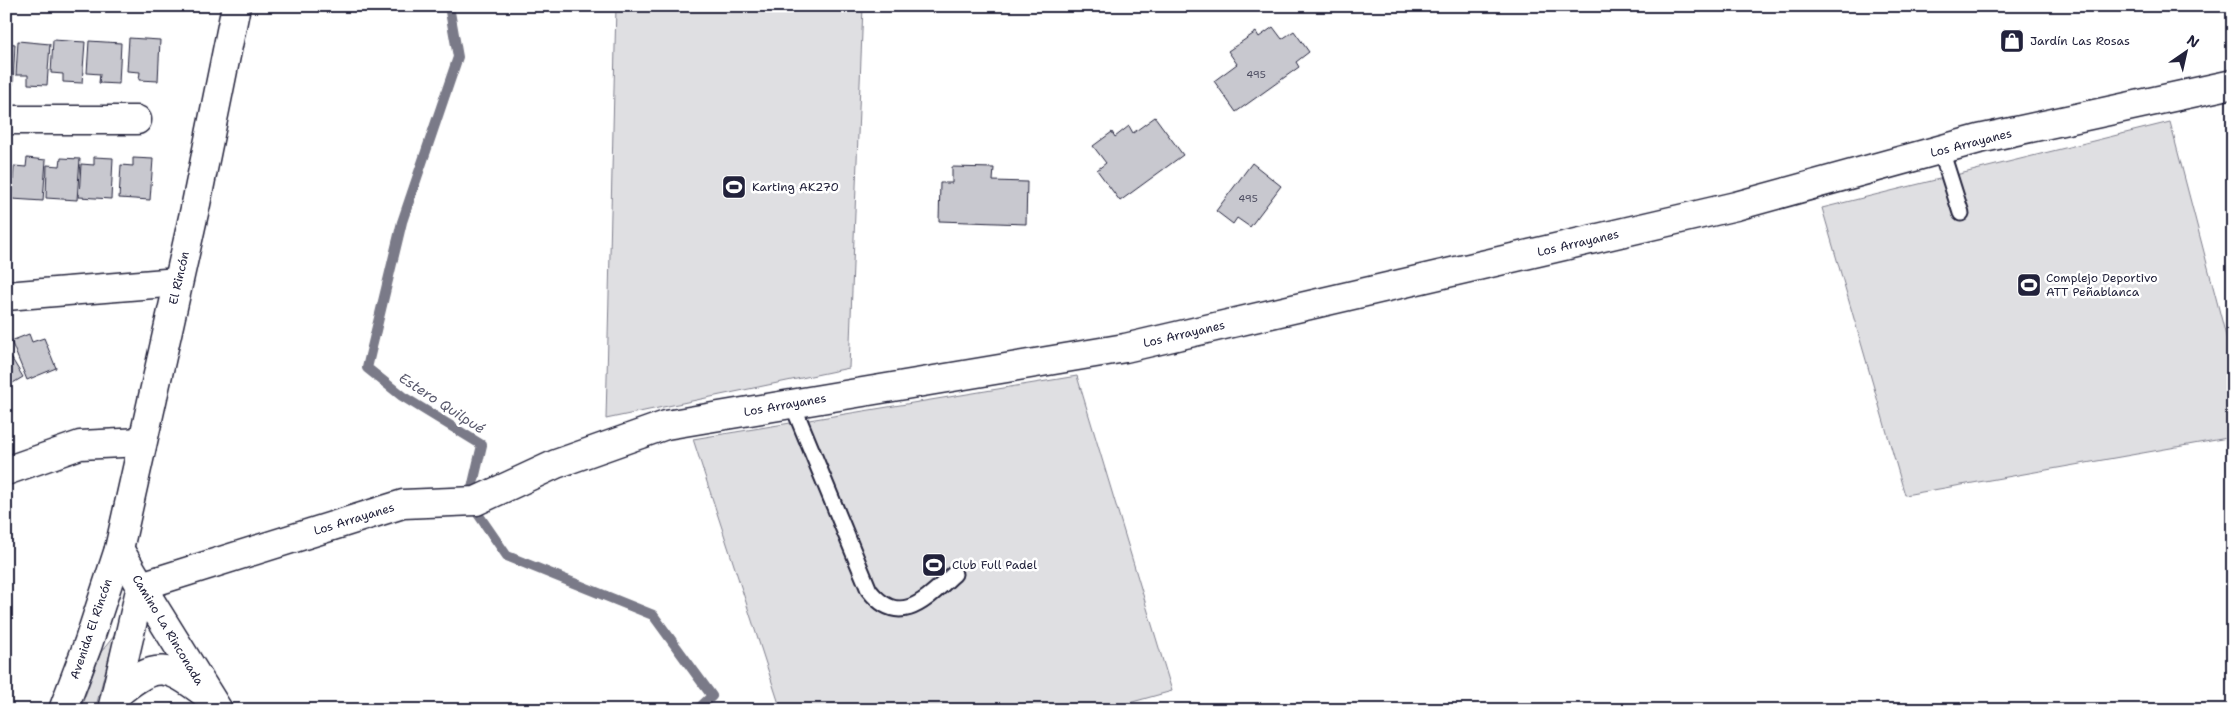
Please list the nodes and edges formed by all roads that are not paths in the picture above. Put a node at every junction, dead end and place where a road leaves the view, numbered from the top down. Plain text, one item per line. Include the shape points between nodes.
1 (236, 6) edge
2 (2233, 84) edge
3 (6, 120) edge
4 (137, 120) dead end
5 (1941, 150) junction
6 (1961, 213) dead end
7 (178, 282) junction
8 (6, 296) edge
9 (792, 404) junction
10 (142, 442) junction
11 (6, 471) edge
12 (119, 549) junction
13 (954, 574) dead end
14 (141, 586) junction
15 (114, 702) edge
16 (213, 702) edge
17 (63, 710) edge

1 - 7 street, El Rincón
2 - 5 street, Los Arrayanes
3 - 4 street
5 - 6 lane
5 - 9 street, Los Arrayanes via 1736,206 1125,348
7 - 8 street
7 - 10 street, El Rincón
9 - 13 lane via 869,590 879,604 894,610 911,607 928,598
9 - 14 street, Los Arrayanes via 666,425 556,464 476,501 403,504
10 - 11 street via 80,445
10 - 12 street, El Rincón
12 - 14 street, Camino La Rinconada
12 - 17 street, Avenida El Rincón
14 - 15 street
14 - 16 street, Camino La Rinconada
15 - 16 street via 138,676 153,670 167,670 184,678

